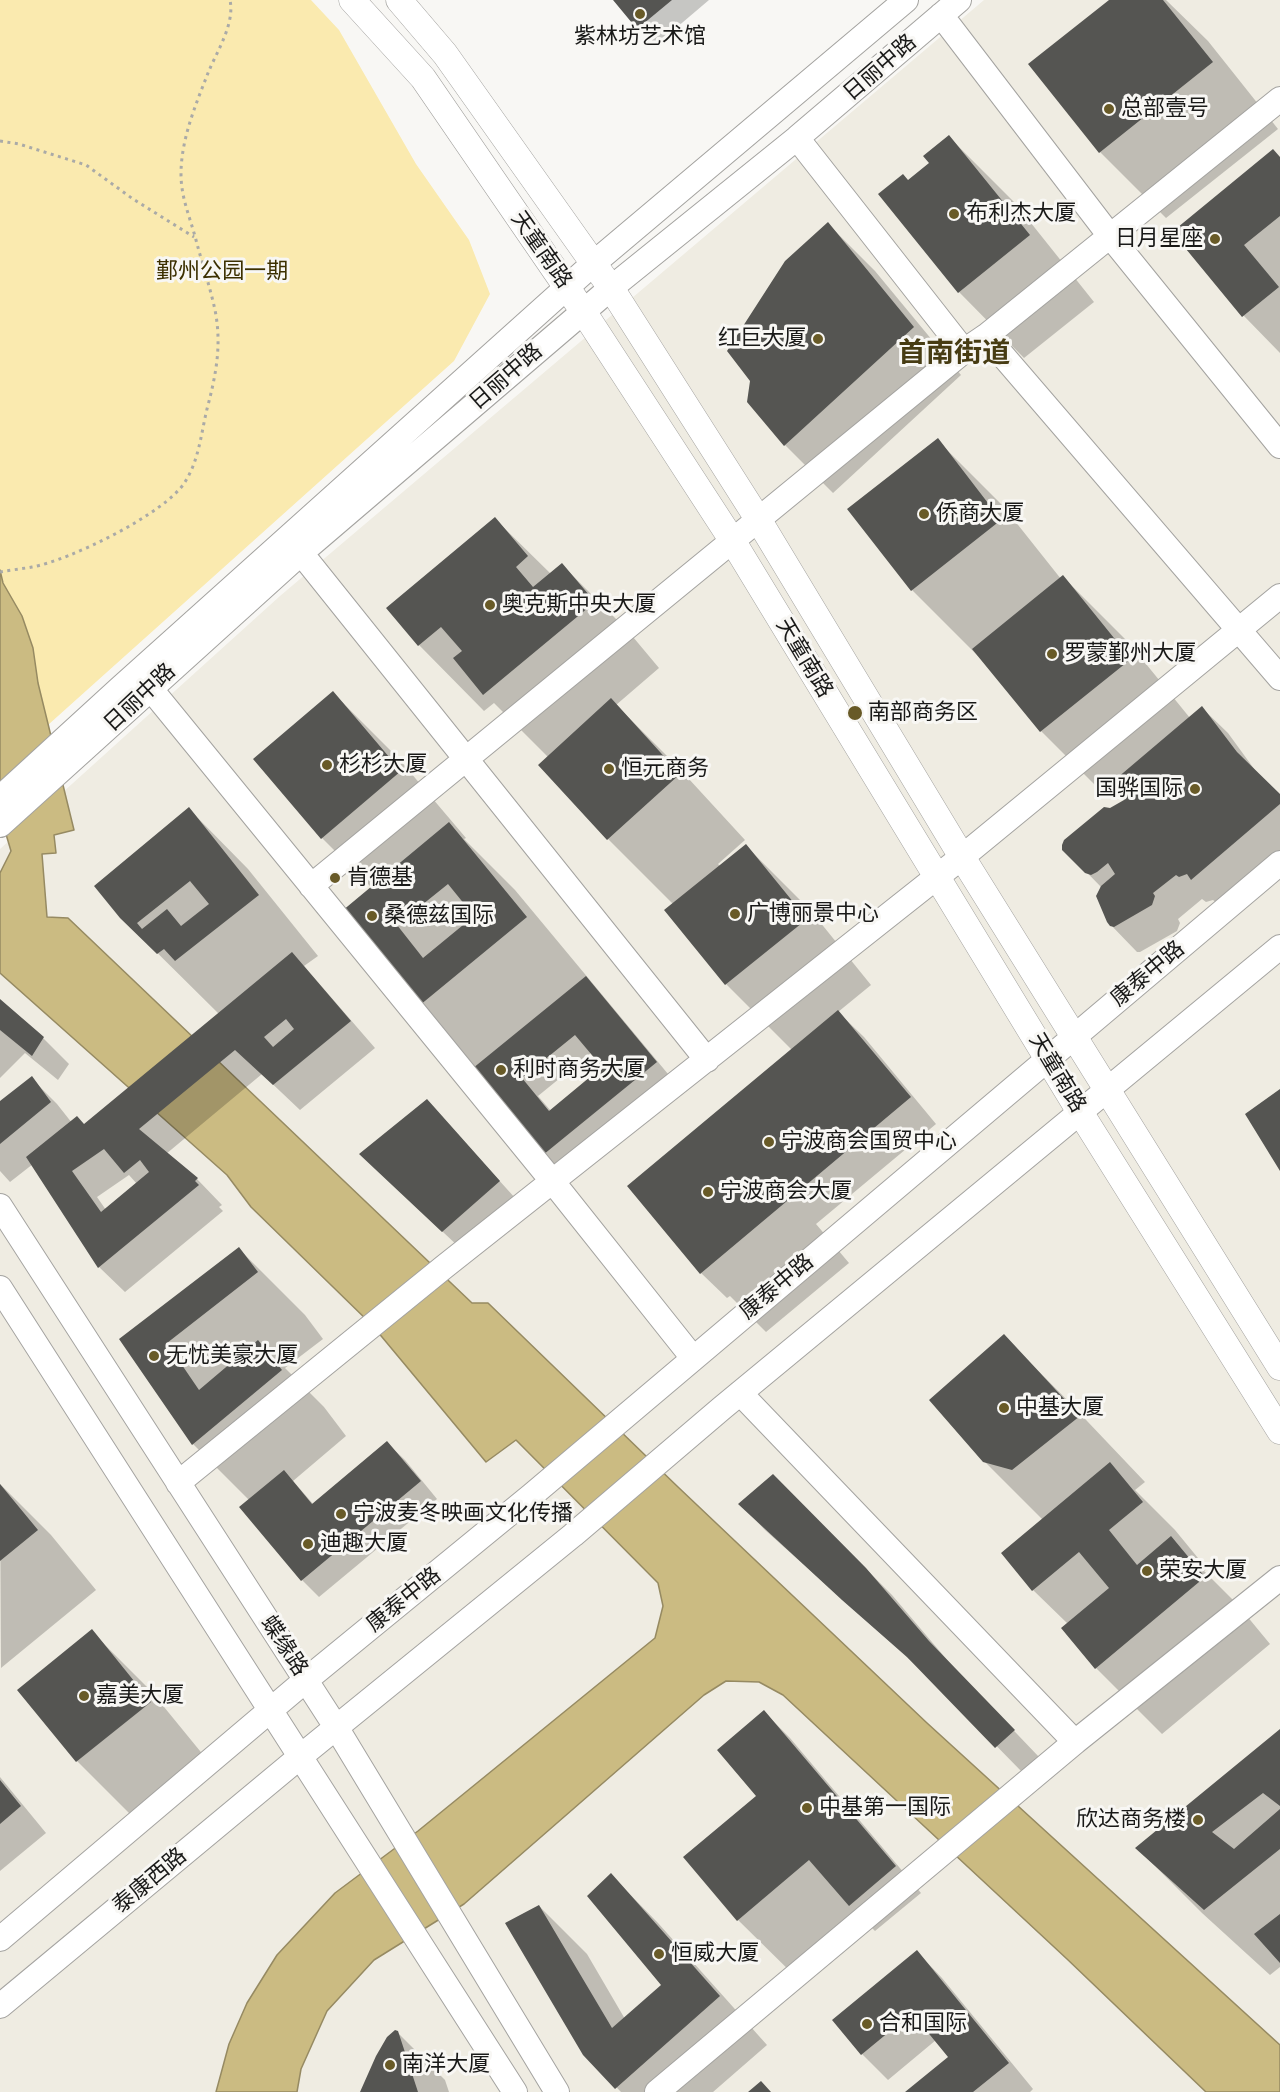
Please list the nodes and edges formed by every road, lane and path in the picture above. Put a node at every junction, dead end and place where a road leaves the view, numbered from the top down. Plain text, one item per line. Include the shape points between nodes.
1 (230, 0) edge
2 (352, 0) edge
3 (399, 0) edge
4 (906, 0) edge
5 (950, 8) edge
6 (1280, 99) edge
7 (798, 138) junction
8 (0, 141) edge
9 (1110, 236) junction
10 (196, 238) junction
11 (594, 263) junction
12 (567, 287) junction
13 (610, 288) junction
14 (583, 311) junction
15 (986, 336) junction
16 (964, 351) junction
17 (1280, 446) edge
18 (758, 519) junction
19 (732, 540) junction
20 (301, 553) junction
21 (2, 571) edge
22 (1280, 596) edge
23 (1239, 630) junction
24 (1280, 678) edge
25 (150, 688) junction
26 (61, 757) junction
27 (465, 759) junction
28 (0, 798) edge
29 (0, 825) edge
30 (962, 857) junction
31 (1280, 863) edge
32 (937, 877) junction
33 (311, 886) junction
34 (1280, 947) edge
35 (1075, 1036) junction
36 (1048, 1059) junction
37 (707, 1060) junction
38 (1108, 1089) junction
39 (1080, 1112) junction
40 (553, 1182) junction
41 (0, 1206) edge
42 (0, 1288) edge
43 (693, 1358) junction
44 (1280, 1367) edge
45 (740, 1393) junction
46 (1280, 1431) edge
47 (178, 1483) junction
48 (1280, 1578) edge
49 (306, 1680) junction
50 (272, 1710) junction
51 (336, 1727) junction
52 (1074, 1742) junction
53 (301, 1756) junction
54 (0, 1939) edge
55 (0, 2006) edge
56 (515, 2092) edge
57 (557, 2092) edge
58 (657, 2092) edge

1 - 10 path via 227,29 193,114 181,173 184,203
2 - 12 main road, 天童南路 via 423,78
3 - 11 main road, 天童南路 via 445,54
4 - 11 street, 日丽中路
5 - 7 street, 日丽中路
5 - 9 street
6 - 9 street
7 - 13 street, 日丽中路
7 - 16 street
8 - 10 path via 86,165
9 - 15 street
9 - 17 street
10 - 21 path via 215,311 218,367 198,454 184,484 135,524 82,550 33,567
11 - 12 street, 日丽中路
11 - 13 main road, 天童南路
12 - 14 main road, 天童南路
12 - 26 street, 日丽中路 via 128,681
13 - 14 street, 日丽中路
13 - 18 main road, 天童南路
14 - 19 main road, 天童南路
14 - 20 street, 日丽中路
15 - 16 street
15 - 23 street
16 - 18 street
18 - 19 street
18 - 30 main road, 天童南路
19 - 27 street
19 - 32 main road, 天童南路
20 - 25 street, 日丽中路
20 - 27 street
22 - 23 street
23 - 24 street
23 - 30 street
25 - 26 street, 日丽中路
25 - 33 street
26 - 28 street
26 - 29 street
27 - 33 street
27 - 37 street
30 - 32 street
30 - 35 main road, 天童南路
31 - 35 street, 康泰中路
32 - 36 main road, 天童南路
32 - 37 street
33 - 40 street
34 - 38 street
35 - 36 street, 康泰中路
35 - 38 main road, 天童南路
36 - 39 main road, 天童南路
36 - 43 street, 康泰中路
37 - 40 street
38 - 39 street
38 - 44 main road, 天童南路
39 - 45 street
39 - 46 main road, 天童南路
40 - 43 street
40 - 47 street
41 - 47 street, 蝶缘路
42 - 50 street, 蝶缘路
43 - 49 street, 康泰中路
45 - 51 street via 573,1535
45 - 52 street
47 - 49 street, 蝶缘路
48 - 52 street
49 - 50 street, 康泰中路
49 - 51 street, 蝶缘路
50 - 53 street, 蝶缘路
50 - 54 street
51 - 53 street
51 - 57 street, 蝶缘路
52 - 58 street
53 - 55 street, 泰康西路
53 - 56 street, 蝶缘路

